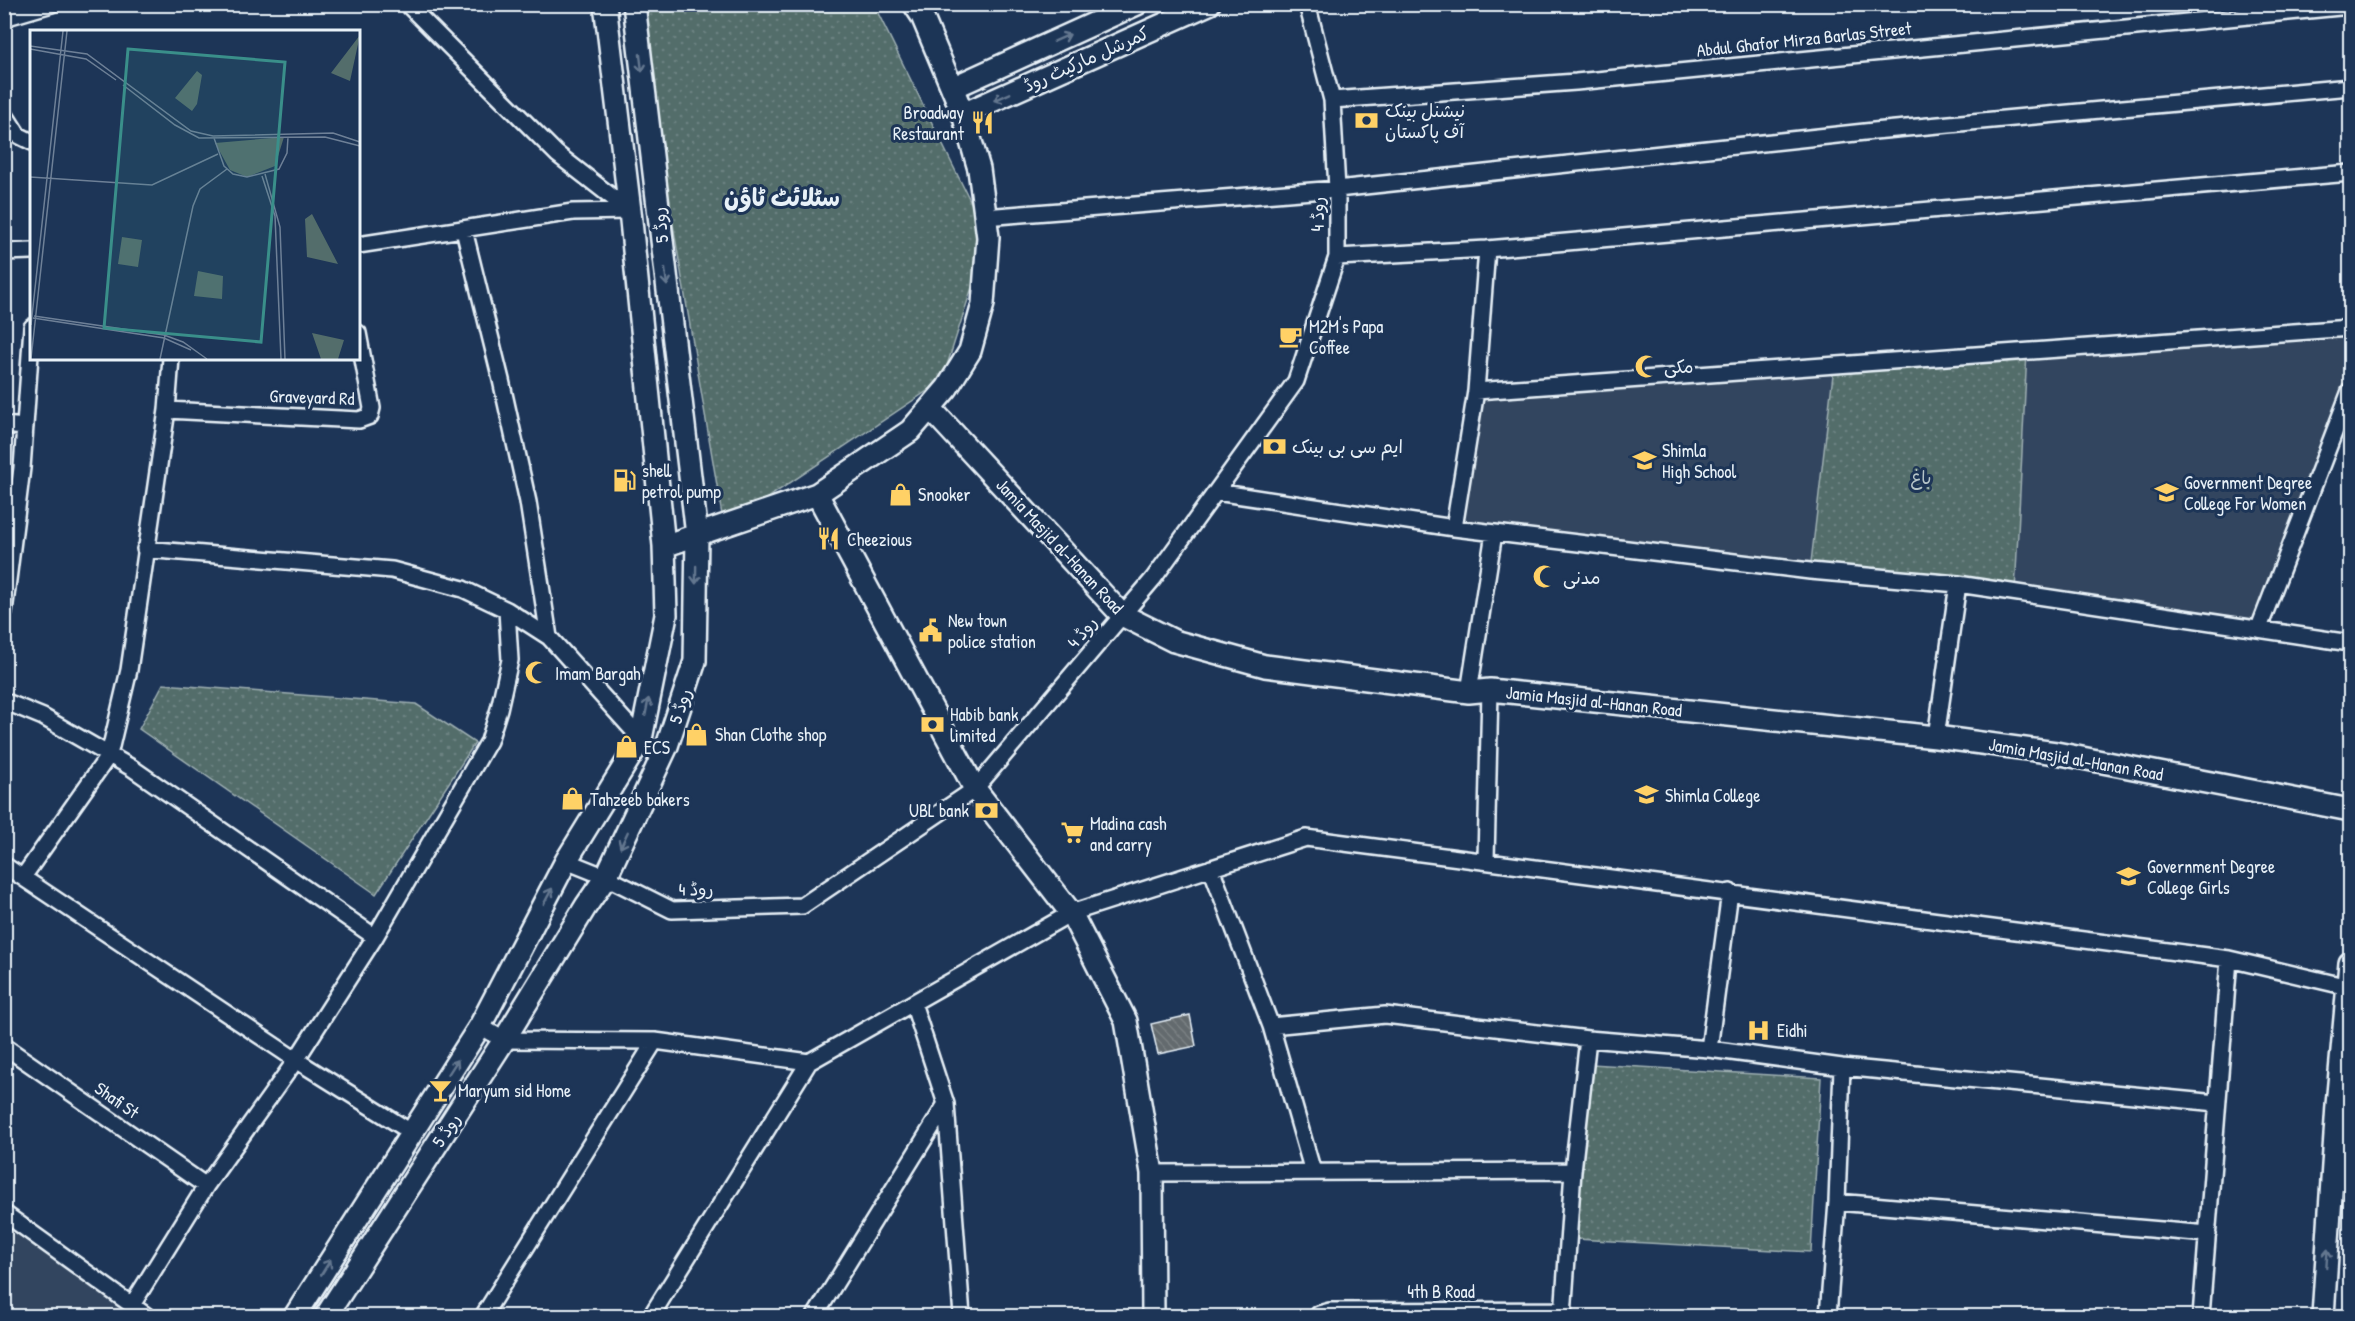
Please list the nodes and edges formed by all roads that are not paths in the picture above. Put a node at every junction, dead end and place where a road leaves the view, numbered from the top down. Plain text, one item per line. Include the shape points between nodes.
1 (52, 4) edge
2 (406, 4) edge
3 (605, 4) edge
4 (634, 4) edge
5 (914, 4) edge
6 (1137, 4) edge
7 (1209, 4) edge
8 (1307, 4) edge
9 (2350, 6) edge
10 (4, 18) edge
11 (2350, 87) edge
12 (952, 88) junction
13 (1332, 100) junction
14 (4, 113) edge
15 (963, 114) junction
16 (30, 141) edge
17 (2350, 173) edge
18 (1337, 189) junction
19 (630, 211) junction
20 (985, 217) junction
21 (464, 230) junction
22 (360, 245) edge
23 (1487, 249) junction
24 (30, 251) edge
25 (4, 252) edge
26 (1337, 257) junction
27 (2350, 328) edge
28 (360, 344) edge
29 (30, 356) edge
30 (171, 360) edge
31 (2350, 391) edge
32 (1476, 392) junction
33 (931, 409) junction
34 (167, 410) junction
35 (4, 425) edge
36 (25, 427) junction
37 (1216, 492) junction
38 (817, 494) junction
39 (1454, 528) junction
40 (1494, 533) junction
41 (697, 535) junction
42 (664, 546) junction
43 (145, 549) junction
44 (1958, 584) junction
45 (507, 610) junction
46 (4, 612) edge
47 (1122, 615) junction
48 (2259, 628) junction
49 (549, 637) junction
50 (2350, 643) edge
51 (1490, 690) junction
52 (1469, 692) junction
53 (4, 701) edge
54 (1936, 737) junction
55 (641, 739) junction
56 (109, 755) junction
57 (975, 789) junction
58 (2350, 810) edge
59 (1486, 860) junction
60 (566, 861) junction
61 (4, 865) edge
62 (1211, 868) junction
63 (23, 877) junction
64 (606, 877) junction
65 (1730, 892) junction
66 (1071, 914) junction
67 (375, 938) junction
68 (2229, 959) junction
69 (2350, 963) edge
70 (2348, 987) junction
71 (913, 1003) junction
72 (480, 1026) junction
73 (1271, 1026) junction
74 (1588, 1039) junction
75 (504, 1040) junction
76 (655, 1041) junction
77 (4, 1046) edge
78 (1709, 1049) junction
79 (296, 1060) junction
80 (809, 1062) junction
81 (1842, 1067) junction
82 (2217, 1103) junction
83 (946, 1104) junction
84 (411, 1132) junction
85 (1573, 1171) junction
86 (1313, 1172) junction
87 (1152, 1173) junction
88 (206, 1186) junction
89 (1837, 1202) junction
90 (4, 1213) edge
91 (2208, 1234) junction
92 (132, 1305) junction
93 (1563, 1313) edge
94 (1319, 1315) edge
95 (147, 1317) edge
96 (295, 1317) edge
97 (326, 1317) edge
98 (483, 1317) edge
99 (651, 1317) edge
100 (815, 1317) edge
101 (962, 1317) edge
102 (1153, 1317) edge
103 (1828, 1317) edge
104 (2201, 1317) edge
105 (2323, 1317) edge

1 - 10 street
2 - 19 street via 557,154
3 - 19 main road, روڈ 5
4 -> 41 main road, روڈ 5
5 - 12 main road
12 -> 6 main road, کمرشل مارکیٹ روڈ
7 -> 15 main road, کمرشل مارکیٹ روڈ
8 - 13 street, روڈ 4
9 - 13 street, Abdul Ghafor Mirza Barlas Street via 1576,82
11 - 18 street via 1874,131
12 - 15 main road
13 - 18 street, روڈ 4
14 - 16 street via 18,135
15 - 20 main road via 979,169
17 - 23 street
18 - 20 street
18 - 26 street, روڈ 4
19 - 21 street via 573,212
19 - 42 main road, روڈ 5
20 - 33 main road via 988,237 981,313 970,351
21 - 22 street
21 - 49 street via 528,502
23 - 26 street
23 - 32 street
24 - 25 street
26 - 37 street, روڈ 4 via 1296,381
27 - 32 street
28 - 34 street, Graveyard Rd via 372,408 370,416 359,420
29 - 36 street
30 - 34 street
31 - 48 street
32 - 39 street
33 - 38 main road via 910,431
33 - 47 main road, Jamia Masjid al-Hanan Road
34 - 43 street
35 - 36 street
36 - 46 street
37 - 39 street
37 - 47 street, روڈ 4
38 - 41 main road
38 - 57 main road
39 - 40 street
40 - 44 street via 1810,571
40 - 52 street
41 - 42 main road
41 -> 64 main road, روڈ 5 via 695,662 668,746
55 -> 42 main road, روڈ 5 via 666,615
43 - 45 street via 392,570 463,589
43 - 56 street via 129,670
44 - 48 street
44 - 54 street
45 - 49 street
45 - 67 street via 510,660 489,741
47 - 52 main road, Jamia Masjid al-Hanan Road via 1174,641 1265,666
47 - 57 street, روڈ 4
48 - 50 street
49 - 55 street
51 - 52 main road, Jamia Masjid al-Hanan Road
51 - 54 main road, Jamia Masjid al-Hanan Road
51 - 59 street
53 - 56 street via 44,717
54 - 58 main road, Jamia Masjid al-Hanan Road via 2056,753
55 - 60 main road, روڈ 5
56 - 63 street
56 - 67 street
57 - 64 street, روڈ 4 via 802,906 672,910
57 - 66 main road
59 - 62 street via 1306,838
59 - 65 street
60 - 64 street, روڈ 4
72 -> 60 main road, روڈ 5
61 - 63 street
62 - 66 street
62 - 73 street
63 - 79 street
64 - 75 main road, روڈ 5
65 - 68 street
65 - 78 street
66 - 71 street
66 - 87 main road via 1126,1021
67 - 79 street
68 - 70 street
68 - 82 street
69 - 70 main road
105 -> 70 main road
71 - 80 street
71 - 83 street
72 - 75 street
84 -> 72 main road, روڈ 5
73 - 74 street via 1385,1016
73 - 86 street
74 - 78 street
74 - 85 street
75 - 76 street
75 - 97 main road, روڈ 5
76 - 80 street
76 - 98 street
77 - 88 street, Shafi St
78 - 81 street
79 - 84 street
79 - 88 street
80 - 99 street
81 - 82 street
81 - 89 street
82 - 91 street
83 - 100 street
83 - 101 street
96 -> 84 main road, روڈ 5
85 - 86 street
85 - 93 street
86 - 87 street
87 - 102 main road
88 - 92 street
89 - 91 street
89 - 103 street
90 - 92 street
91 - 104 street
92 - 95 street
93 - 94 street, 4th B Road via 1330,1311

